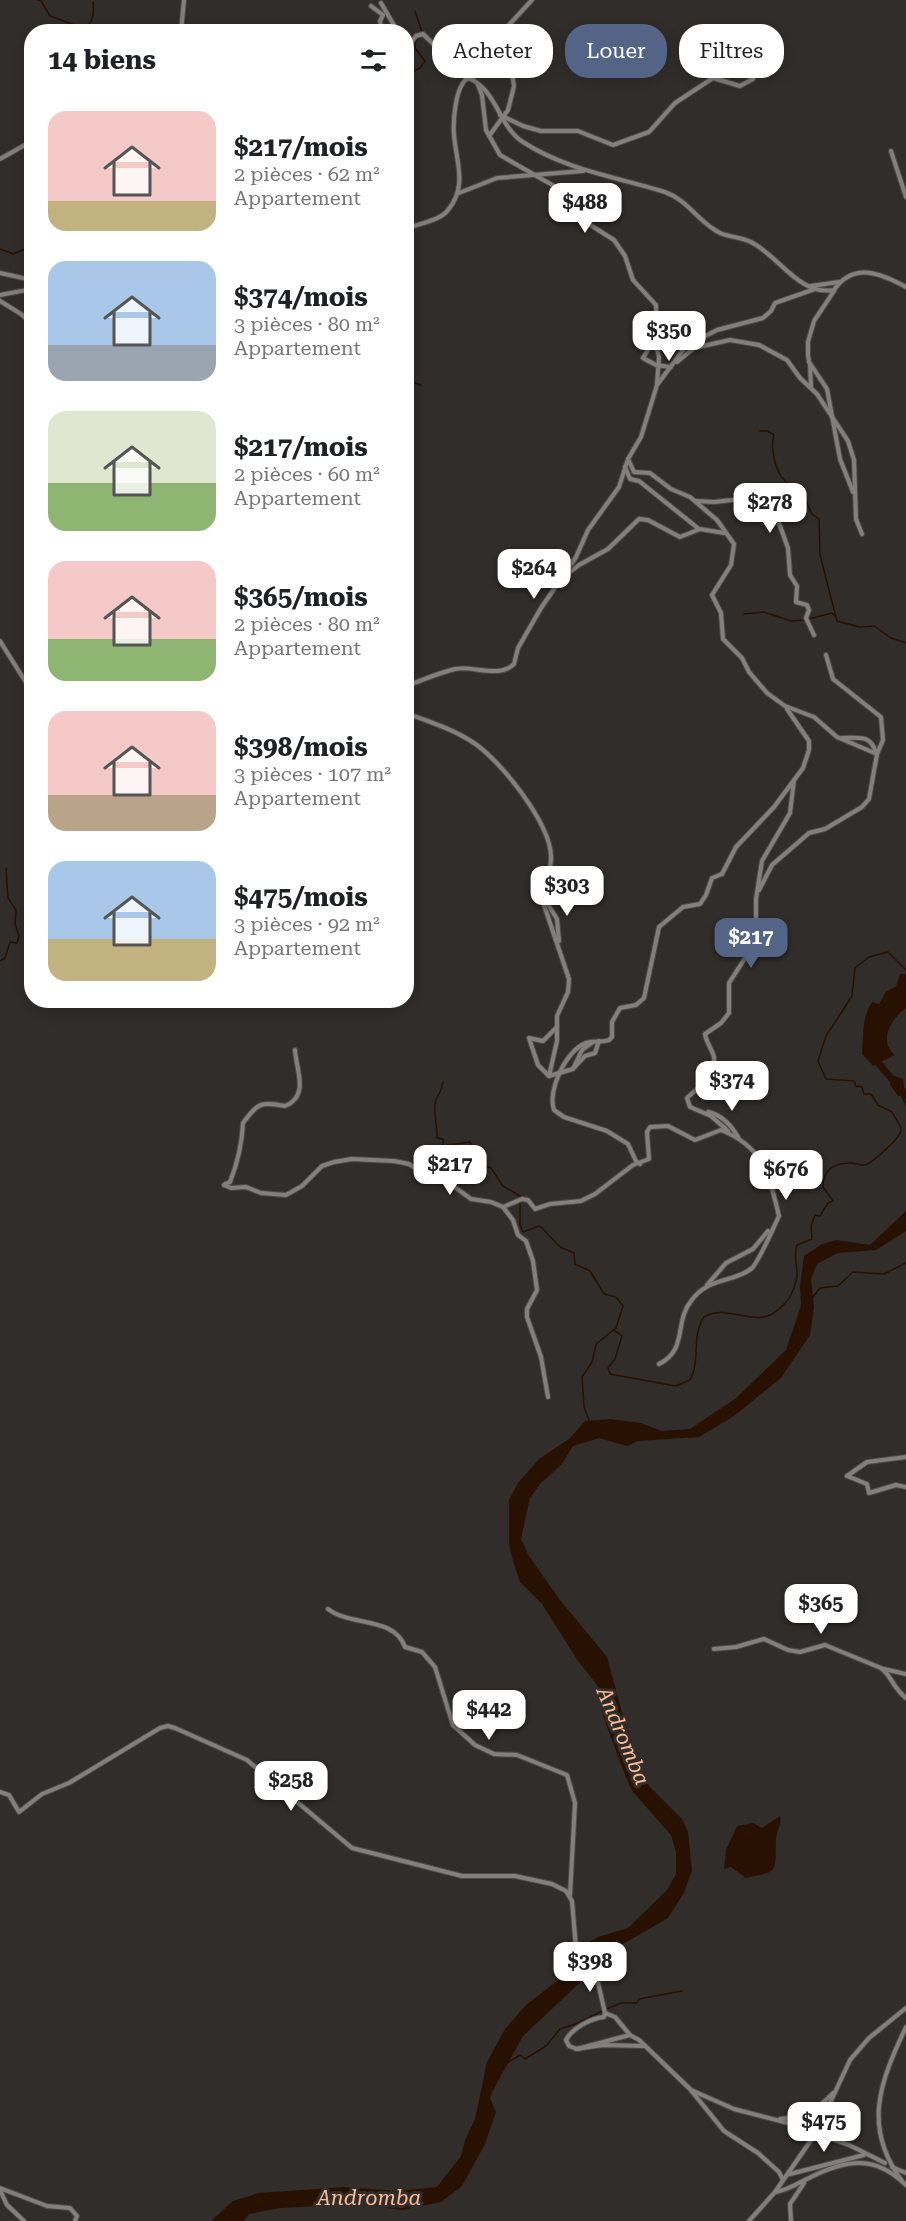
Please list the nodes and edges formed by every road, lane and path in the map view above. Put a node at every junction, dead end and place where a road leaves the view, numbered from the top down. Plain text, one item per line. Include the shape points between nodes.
1 (184, 0) edge
2 (532, 0) edge
3 (381, 3) dead end
4 (371, 6) dead end
5 (182, 24) edge
6 (381, 24) edge
7 (393, 24) edge
8 (414, 39) edge
9 (432, 42) edge
10 (466, 78) edge
11 (469, 78) edge
12 (713, 78) edge
13 (713, 78) edge
14 (753, 78) edge
15 (478, 84) junction
16 (502, 117) junction
17 (489, 137) junction
18 (24, 146) edge
19 (891, 151) dead end
20 (0, 159) edge
21 (585, 171) junction
22 (533, 175) junction
23 (458, 193) junction
24 (906, 197) edge
25 (414, 226) edge
26 (0, 273) edge
27 (24, 278) edge
28 (840, 282) junction
29 (805, 285) junction
30 (906, 287) edge
31 (815, 289) junction
32 (24, 290) edge
33 (834, 290) junction
34 (0, 295) edge
35 (0, 301) edge
36 (24, 317) edge
37 (655, 340) junction
38 (809, 362) junction
39 (672, 365) junction
40 (658, 366) junction
41 (657, 385) junction
42 (810, 387) junction
43 (831, 417) junction
44 (628, 459) junction
45 (625, 466) junction
46 (854, 493) junction
47 (695, 501) junction
48 (700, 529) junction
49 (725, 532) junction
50 (862, 534) dead end
51 (564, 576) junction
52 (814, 635) dead end
53 (0, 641) edge
54 (826, 655) dead end
55 (24, 679) edge
56 (414, 683) edge
57 (785, 706) junction
58 (414, 716) edge
59 (841, 738) junction
60 (876, 754) junction
61 (794, 779) junction
62 (757, 892) junction
63 (557, 1028) junction
64 (599, 1041) junction
65 (593, 1042) junction
66 (295, 1050) dead end
67 (573, 1069) junction
68 (560, 1075) junction
69 (549, 1076) junction
70 (705, 1112) junction
71 (734, 1135) junction
72 (740, 1140) junction
73 (640, 1164) junction
74 (503, 1207) junction
75 (772, 1228) junction
76 (707, 1285) junction
77 (659, 1364) dead end
78 (548, 1397) dead end
79 (906, 1456) edge
80 (906, 1487) edge
81 (328, 1609) dead end
82 (714, 1649) dead end
83 (881, 1668) junction
84 (906, 1674) edge
85 (906, 1698) edge
86 (0, 1792) edge
87 (570, 1895) junction
88 (906, 2008) edge
89 (604, 2010) junction
90 (906, 2027) edge
91 (630, 2035) junction
92 (646, 2046) junction
93 (574, 2048) junction
94 (690, 2089) junction
95 (836, 2090) junction
96 (776, 2120) junction
97 (816, 2133) junction
98 (865, 2155) junction
99 (865, 2162) junction
100 (885, 2163) junction
101 (891, 2167) junction
102 (906, 2173) edge
103 (788, 2174) junction
104 (811, 2177) junction
105 (783, 2180) junction
106 (904, 2183) edge
107 (0, 2189) edge
108 (775, 2192) junction
109 (24, 2221) edge
110 (75, 2221) edge
111 (749, 2221) edge
112 (791, 2221) edge

1 - 5 street
2 - 16 street via 506,32 514,86
3 - 7 street
4 - 6 street via 383,15
8 - 9 street via 422,34
10 - 23 street via 456,109 454,135 460,164
11 - 15 street
12 - 16 street via 675,103 649,132 614,145 578,131 541,130
13 - 14 street via 740,86
15 - 16 street
15 - 17 street
16 - 17 street
16 - 21 street via 507,129 523,143
17 - 22 street via 500,155
18 - 20 street
19 - 24 street
21 - 22 street
21 - 29 street via 680,199 719,232 751,242
22 - 23 street via 497,178
22 - 37 street via 554,186 570,212 614,240 625,256 633,280 656,305
23 - 25 street via 448,212
26 - 27 street
28 - 29 street
28 - 30 street via 868,271 883,274
28 - 33 street
29 - 31 street
31 - 33 street
31 - 39 street via 775,303 763,318 717,330 686,346
32 - 34 street
33 - 38 street via 814,321 808,342
35 - 36 street
37 - 40 street
37 - 40 street via 643,358
38 - 42 street
38 - 43 street via 827,389
39 - 40 street
39 - 41 street
39 - 42 street via 694,348 730,340 747,341 787,360
40 - 41 street
41 - 44 street via 641,437
42 - 43 street
43 - 46 street via 840,459
43 - 46 street via 848,441 854,460
44 - 45 street
44 - 47 street via 634,472 650,473
45 - 48 street via 630,479 639,481
45 - 51 street via 619,487 588,530
46 - 50 street via 856,519
47 - 49 street
47 - 52 street via 750,498 767,506 779,523 788,548 790,575 797,586 795,602 807,605 807,621
48 - 49 street
48 - 51 street via 680,537 644,518 636,520 608,549
49 - 57 street via 734,544 734,557 712,595 720,613 723,639 767,693
51 - 56 street via 541,608 511,668 456,669
53 - 55 street
54 - 60 street via 833,679 881,717 884,740
57 - 59 street via 814,717
57 - 61 street via 809,741 806,762
58 - 63 street via 474,743 495,761 541,825 551,856 543,896 557,919 569,979
59 - 60 street
59 - 60 street via 866,738 874,744
60 - 62 street via 869,799 825,829 809,833 772,865
61 - 62 street via 790,813 762,861
61 - 64 street via 736,847 722,874 712,878 700,904 683,907 661,923 654,939 655,955 644,998 636,1005 620,1008 612,1022 612,1037
62 - 70 street via 757,914 747,955 729,983 729,1013 705,1034 713,1067 687,1098 690,1107
63 - 69 street
63 - 69 street via 543,1041 529,1038 541,1071
64 - 65 street
64 - 67 street via 595,1053 585,1056
65 - 67 street via 582,1050
65 - 68 street via 576,1049
66 - 74 street via 300,1074 297,1098 285,1106 263,1103 252,1112 243,1123 238,1163 230,1182 224,1185 286,1195 302,1186 322,1166 334,1162 394,1161 423,1173 437,1174 471,1199
67 - 68 street
68 - 69 street
68 - 73 street via 551,1092 554,1110 607,1131 628,1144
70 - 71 street
70 - 72 street via 714,1113 730,1125
71 - 72 street
71 - 73 street via 721,1130 695,1140 668,1126 650,1127 649,1159
72 - 75 street via 764,1163 779,1216
73 - 74 street via 626,1169 581,1201 535,1209 522,1199
74 - 78 street via 526,1242 533,1261 537,1290 527,1317 541,1357
75 - 76 street via 753,1249 726,1263
75 - 76 street via 759,1261 749,1271
76 - 77 street via 687,1305 676,1350
79 - 80 street via 867,1462 847,1476 867,1484 869,1492 896,1485
81 - 87 street via 344,1619 388,1629 402,1638 405,1647 422,1652 440,1677 453,1725 475,1745 494,1754 517,1755 567,1775 575,1803
82 - 83 street via 764,1640 794,1651 825,1645
83 - 84 street
83 - 85 street
86 - 87 street via 9,1795 19,1812 42,1794 69,1783 168,1726 247,1760 352,1848 462,1876 514,1875 552,1884
87 - 89 street via 578,1952 596,1974
88 - 95 street via 859,2049
89 - 91 street
89 - 93 street via 604,2017 568,2036 566,2040
90 - 101 street via 881,2084 879,2098 877,2124
91 - 92 street
91 - 93 street
92 - 93 street
92 - 94 street
94 - 96 street via 734,2109
94 - 105 street via 724,2131 758,2153
95 - 96 street via 822,2107 805,2115
95 - 97 street
96 - 97 street
97 - 98 street
97 - 103 street
98 - 100 street
98 - 103 street
99 - 100 street
99 - 104 street via 838,2165
99 - 106 street
100 - 101 street
101 - 102 street
101 - 106 street
103 - 105 street
104 - 108 street via 789,2190
104 - 112 street via 790,2204
105 - 108 street
107 - 109 street via 8,2205
107 - 110 street via 47,2206 70,2208 77,2216
108 - 111 street

